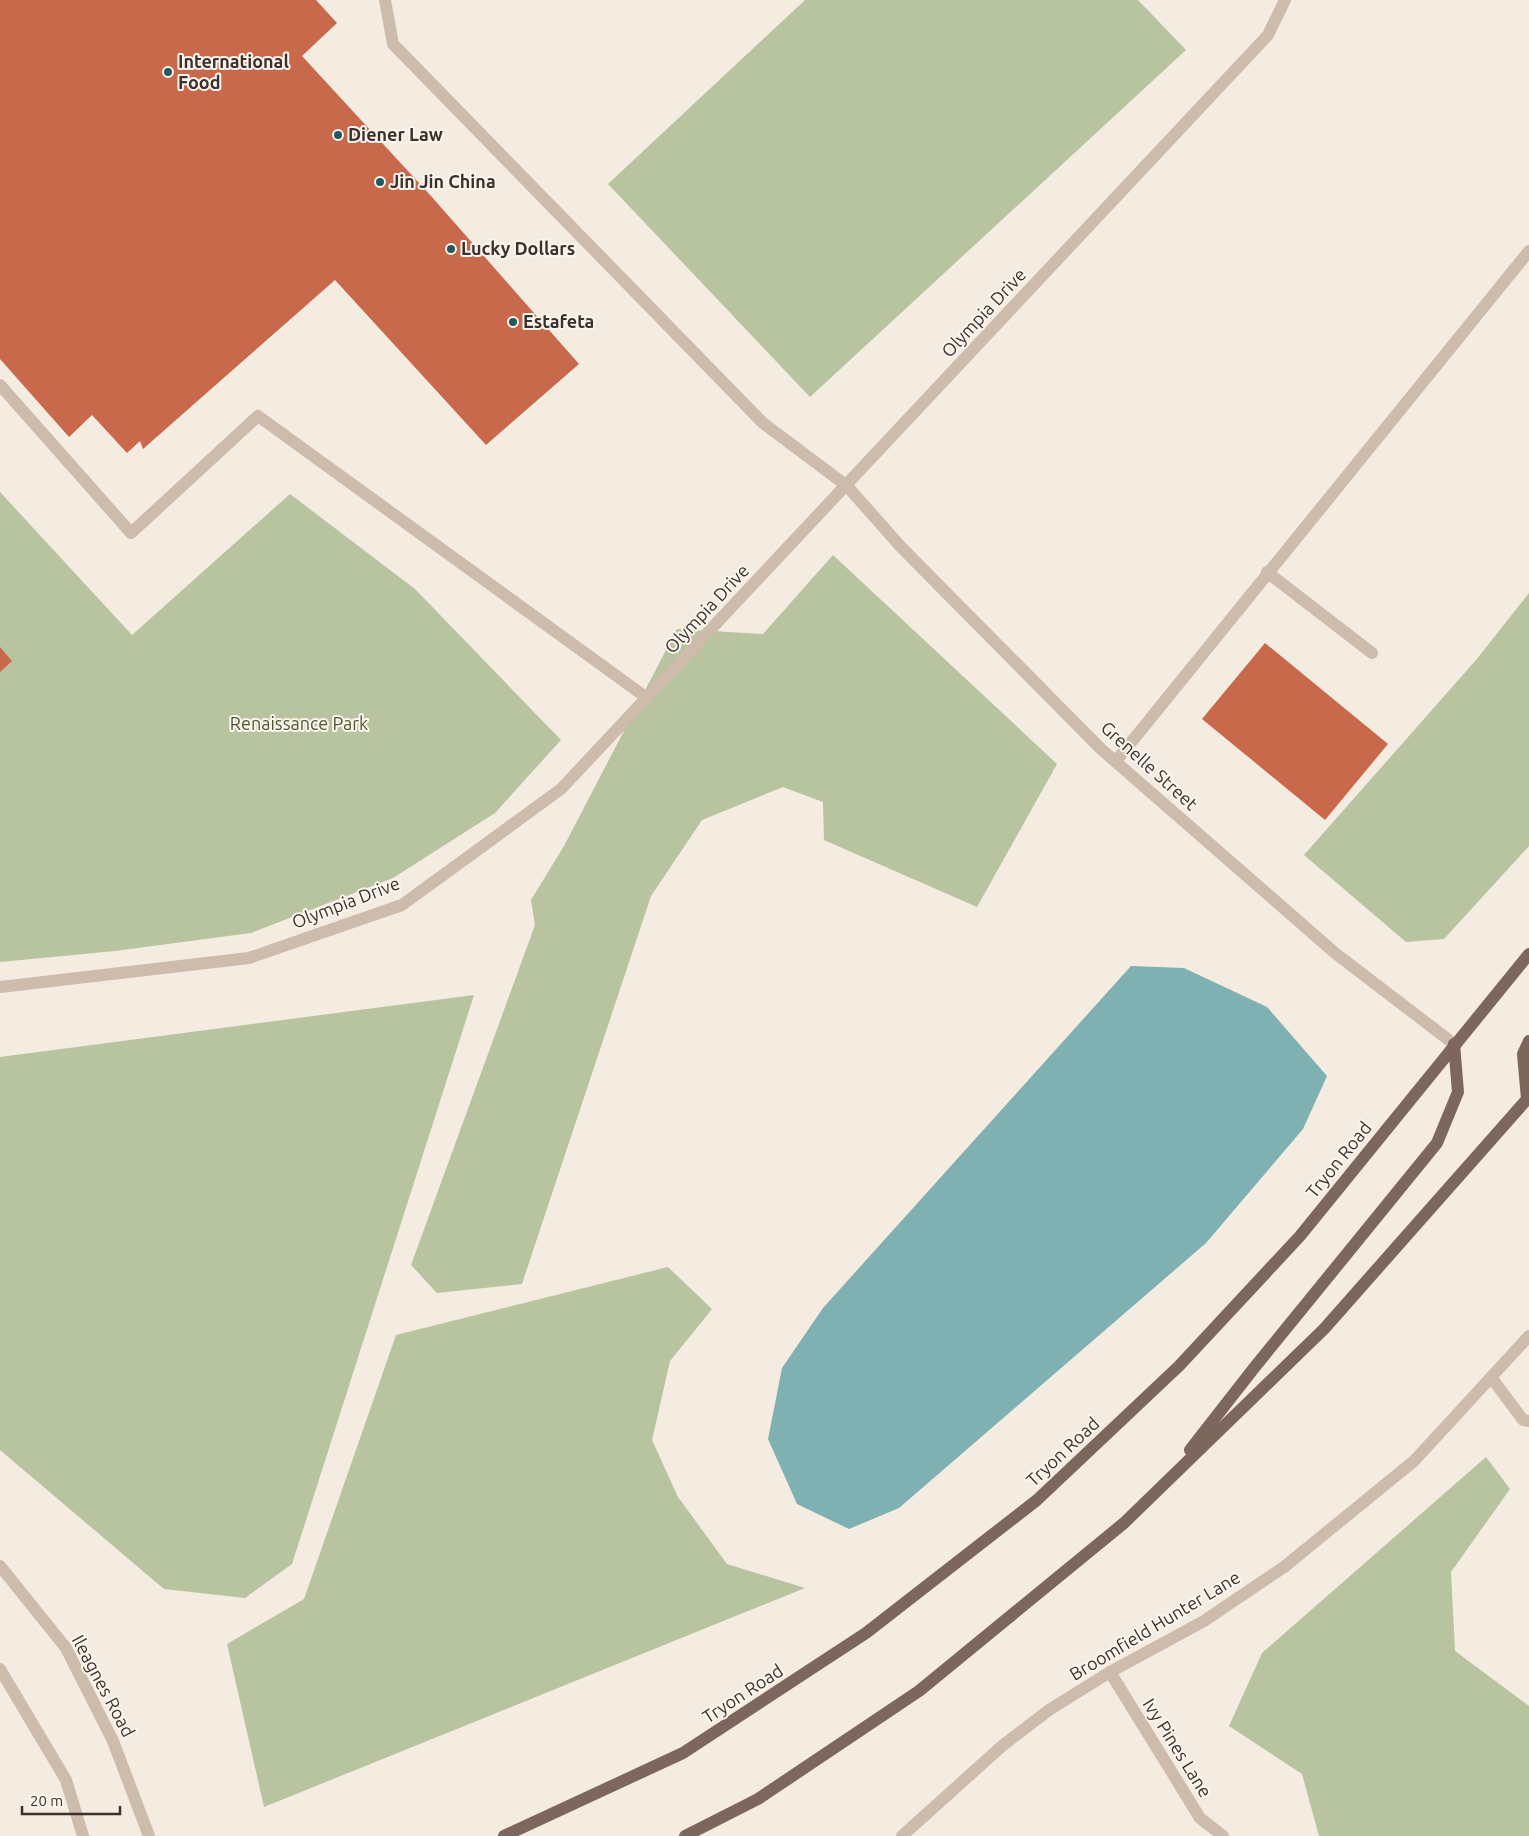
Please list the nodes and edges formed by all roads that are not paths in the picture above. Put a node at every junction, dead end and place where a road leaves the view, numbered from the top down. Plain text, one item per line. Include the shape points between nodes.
1 (385, 0) edge
2 (1285, 0) edge
3 (1529, 251) edge
4 (0, 385) edge
5 (847, 486) junction
6 (1267, 572) junction
7 (1372, 653) dead end
8 (647, 698) junction
9 (1116, 761) junction
10 (1529, 954) edge
11 (0, 987) edge
12 (1529, 1040) edge
13 (1454, 1044) junction
14 (1528, 1099) edge
15 (1529, 1336) edge
16 (1491, 1377) junction
17 (1529, 1421) edge
18 (1162, 1486) junction
19 (0, 1566) edge
20 (0, 1668) edge
21 (1110, 1672) junction
22 (83, 1836) edge
23 (149, 1836) edge
24 (504, 1836) edge
25 (685, 1836) edge
26 (902, 1836) edge
27 (1223, 1836) edge

1 - 5 street, Grenelle Street via 392,44 763,423
2 - 5 street, Olympia Drive via 1268,35
3 - 6 street
4 - 8 street via 131,533 258,416
5 - 8 street, Olympia Drive
5 - 9 street, Grenelle Street via 901,547
6 - 7 street
6 - 9 street
8 - 11 street, Olympia Drive via 561,789 402,905 249,958
9 - 13 street, Grenelle Street via 1335,952
10 - 13 main road, Tryon Road
12 - 14 main road via 1523,1054
13 - 18 main road via 1458,1092 1437,1143
13 - 24 main road, Tryon Road via 1300,1236 1179,1366 1037,1500 866,1633 683,1753
14 - 18 main road via 1324,1329
15 - 16 street, Broomfield Hunter Lane
16 - 17 street via 1523,1420
16 - 21 street, Broomfield Hunter Lane via 1414,1461 1284,1567 1204,1621
18 - 25 main road via 1124,1523 919,1691 758,1799
19 - 23 street, Ileagnes Road via 66,1648 114,1740
20 - 22 street via 66,1780
21 - 26 street, Broomfield Hunter Lane via 1049,1710 1002,1746
21 - 27 street, Ivy Pines Lane via 1200,1818

